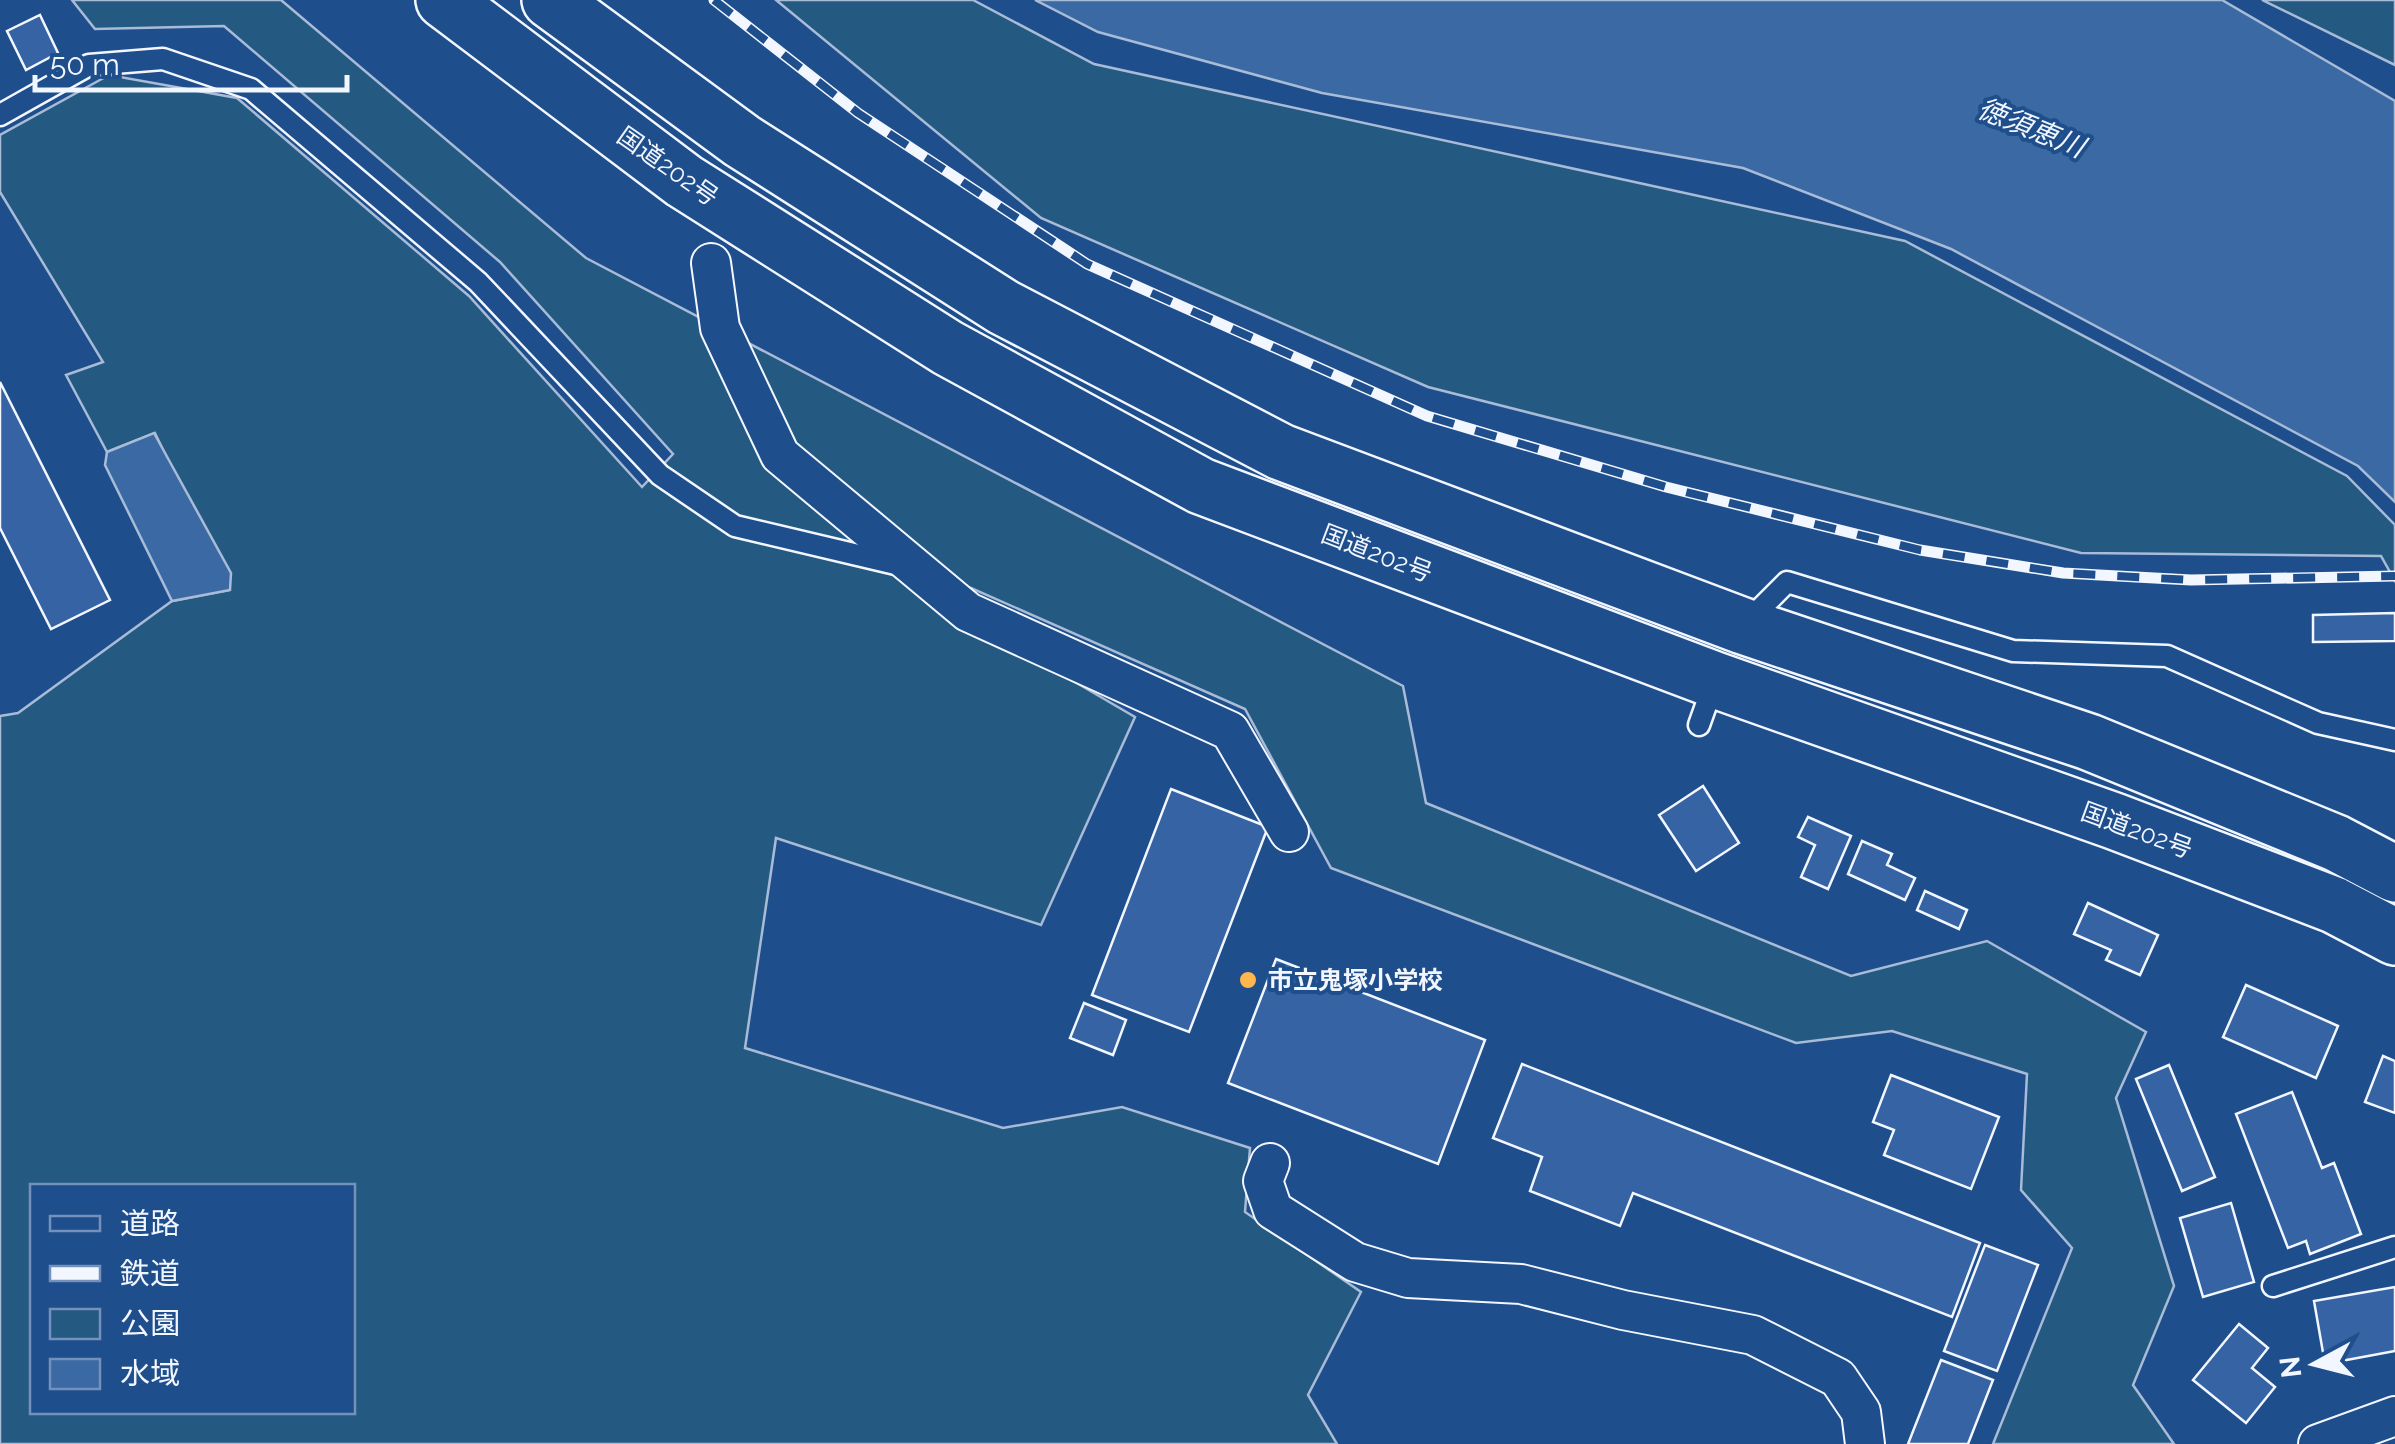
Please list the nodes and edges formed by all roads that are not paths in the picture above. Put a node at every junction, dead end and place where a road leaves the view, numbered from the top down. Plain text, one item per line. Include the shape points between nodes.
1 (444, 0) edge
2 (550, 0) edge
3 (0, 115) edge
4 (711, 263) dead end
5 (912, 568) junction
6 (1743, 626) junction
7 (2395, 740) edge
8 (1289, 832) dead end
9 (2395, 874) edge
10 (2395, 937) edge
11 (1270, 1163) dead end
12 (2395, 1247) edge
13 (2273, 1286) dead end
14 (2395, 1416) edge
15 (1864, 1444) edge
16 (2318, 1444) edge

1 - 10 highway, 国道202号 via 684,181 948,348 1200,486 1707,703 2114,820 2334,905
2 - 6 highway via 742,140 1003,307 1281,452
3 - 5 lane via 89,65 163,59 251,89 478,282 660,475 735,526
4 - 5 street via 720,328 780,455
5 - 8 street via 968,612 1230,731
6 - 7 lane via 1787,582 2013,651 2167,656 2318,723
6 - 9 highway via 2089,742 2336,843
11 - 15 street via 1263,1181 1273,1210 1355,1262 1408,1278 1522,1284 1753,1335 1838,1378 1861,1412
12 - 13 lane
14 - 16 street

